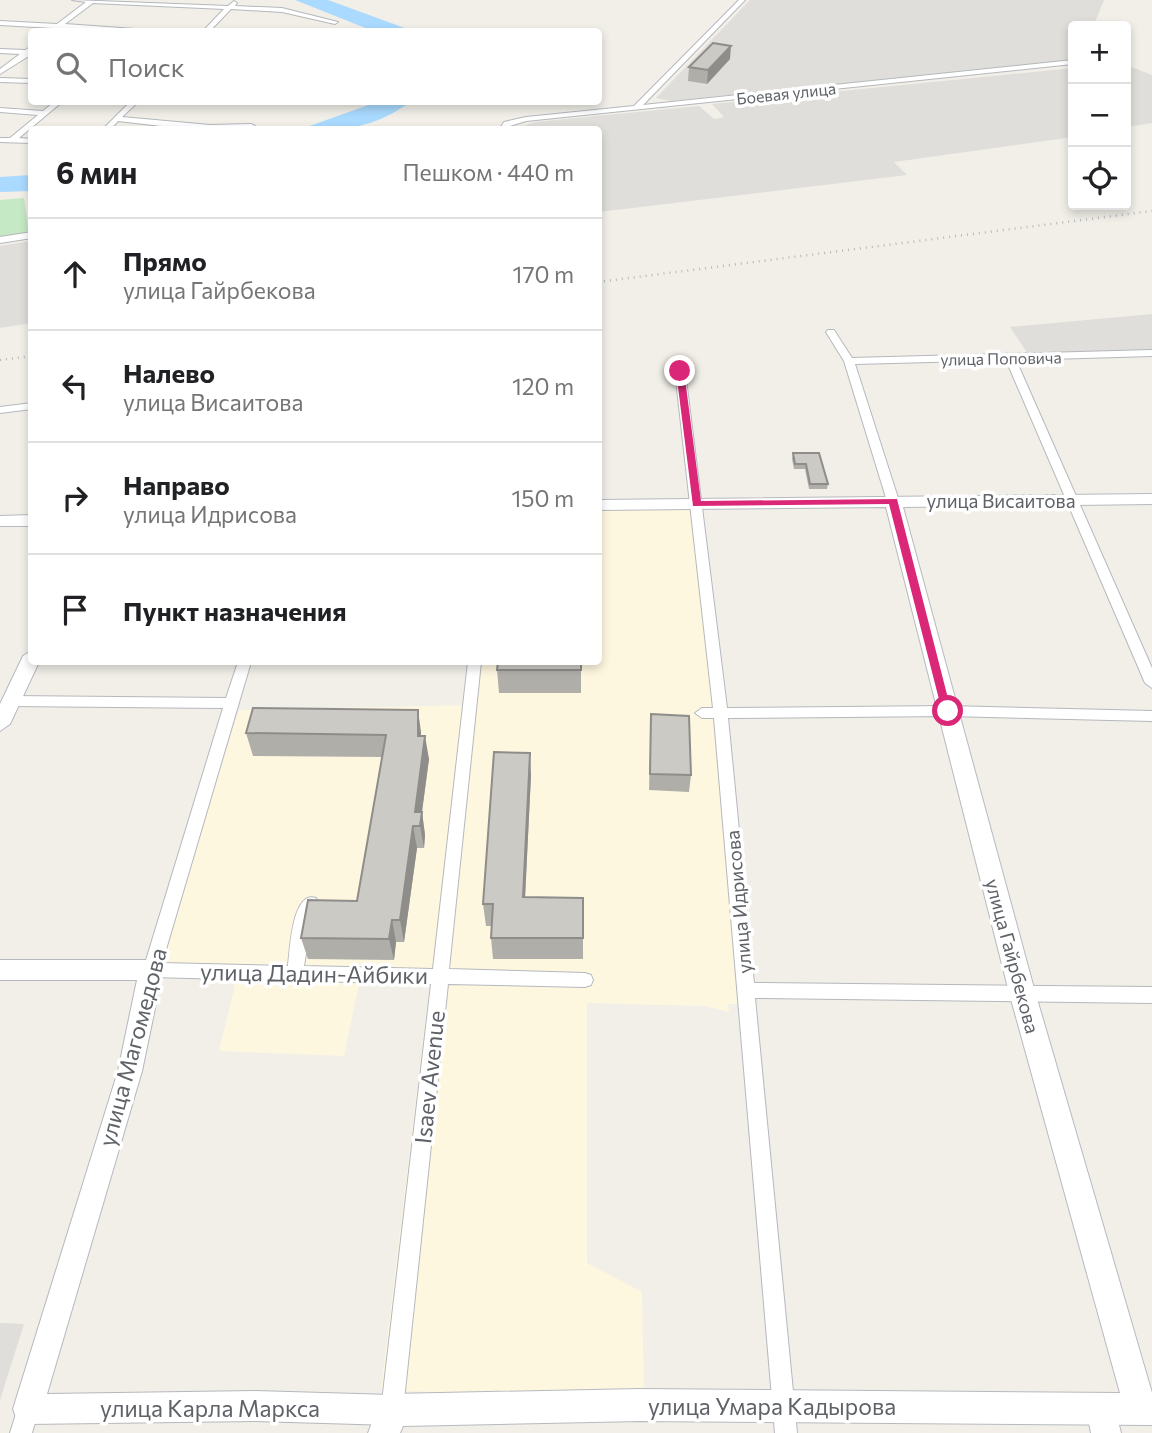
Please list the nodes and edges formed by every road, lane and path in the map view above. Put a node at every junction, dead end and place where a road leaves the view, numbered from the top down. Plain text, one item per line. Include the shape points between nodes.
1 (75, 0) edge
2 (92, 0) edge
3 (236, 0) edge
4 (742, 0) edge
5 (229, 7) junction
6 (335, 22) dead end
7 (0, 23) edge
8 (60, 26) junction
9 (57, 28) edge
10 (98, 28) edge
11 (209, 28) edge
12 (0, 51) edge
13 (28, 51) edge
14 (28, 52) edge
15 (1068, 63) edge
16 (0, 72) edge
17 (0, 80) edge
18 (28, 81) edge
19 (54, 105) edge
20 (131, 105) edge
21 (635, 109) junction
22 (0, 110) edge
23 (44, 113) junction
24 (116, 118) junction
25 (28, 126) edge
26 (29, 126) edge
27 (109, 126) edge
28 (198, 126) edge
29 (505, 126) edge
30 (0, 140) edge
31 (12, 140) junction
32 (28, 141) edge
33 (28, 236) edge
34 (0, 240) edge
35 (831, 332) dead end
36 (1152, 353) edge
37 (1010, 358) junction
38 (849, 361) junction
39 (680, 371) dead end
40 (28, 407) edge
41 (0, 411) edge
42 (1152, 499) edge
43 (1070, 500) junction
44 (893, 501) junction
45 (696, 504) junction
46 (602, 505) edge
47 (28, 520) edge
48 (0, 521) edge
49 (28, 664) edge
50 (243, 665) edge
51 (475, 665) edge
52 (1152, 683) edge
53 (10, 701) junction
54 (232, 703) junction
55 (948, 711) junction
56 (702, 713) dead end
57 (721, 713) junction
58 (1152, 716) edge
59 (0, 723) edge
60 (310, 903) edge
61 (0, 970) edge
62 (151, 970) junction
63 (295, 973) junction
64 (440, 976) junction
65 (585, 980) dead end
66 (746, 990) junction
67 (1022, 992) junction
68 (1152, 995) edge
69 (1146, 1408) edge
70 (785, 1420) edge
71 (24, 1421) edge
72 (1103, 1421) edge
73 (391, 1425) edge

1 - 2 street
2 - 5 street
2 - 8 street
3 - 5 street
4 - 21 street
5 - 6 street via 297,11
5 - 11 street
7 - 8 street
8 - 9 street
8 - 10 street
12 - 13 street
14 - 16 street
15 - 21 street, Боевая улица
17 - 18 street
19 - 23 street
20 - 24 street
21 - 29 street, Боевая улица via 526,119
22 - 23 street
23 - 26 street
24 - 27 street
24 - 28 street
25 - 31 street
30 - 31 street
31 - 32 street
33 - 34 street
35 - 38 street
36 - 37 street, улица Поповича
37 - 38 street, улица Поповича
37 - 43 street
38 - 44 street
39 - 45 street, улица Идрисова
40 - 41 street
42 - 43 main road, улица Висаитова
43 - 44 main road, улица Висаитова
43 - 52 street
44 - 45 main road, улица Висаитова
44 - 55 main road, улица Гайрбекова
45 - 46 main road, улица Висаитова
45 - 57 street, улица Идрисова
47 - 48 main road
49 - 53 street
50 - 54 street, улица Магомедова
51 - 64 street, Isaev Avenue
53 - 54 street
53 - 59 street
54 - 62 street, улица Магомедова
55 - 57 street
55 - 58 street
55 - 67 main road, улица Гайрбекова
56 - 57 street
57 - 66 street, улица Идрисова
60 - 63 street
61 - 62 street, улица Дадин-Айбики
62 - 63 street, улица Дадин-Айбики
62 - 71 street, улица Магомедова via 130,1071
63 - 64 street, улица Дадин-Айбики
64 - 65 street, улица Дадин-Айбики
64 - 73 street, Isaev Avenue
66 - 67 street
66 - 70 street, улица Идрисова
67 - 68 street
67 - 69 main road, улица Гайрбекова
69 - 72 main road, улица Умара Кадырова
70 - 72 main road, улица Умара Кадырова
70 - 73 main road, улица Умара Кадырова via 640,1405
71 - 73 street, улица Карла Маркса via 255,1406

